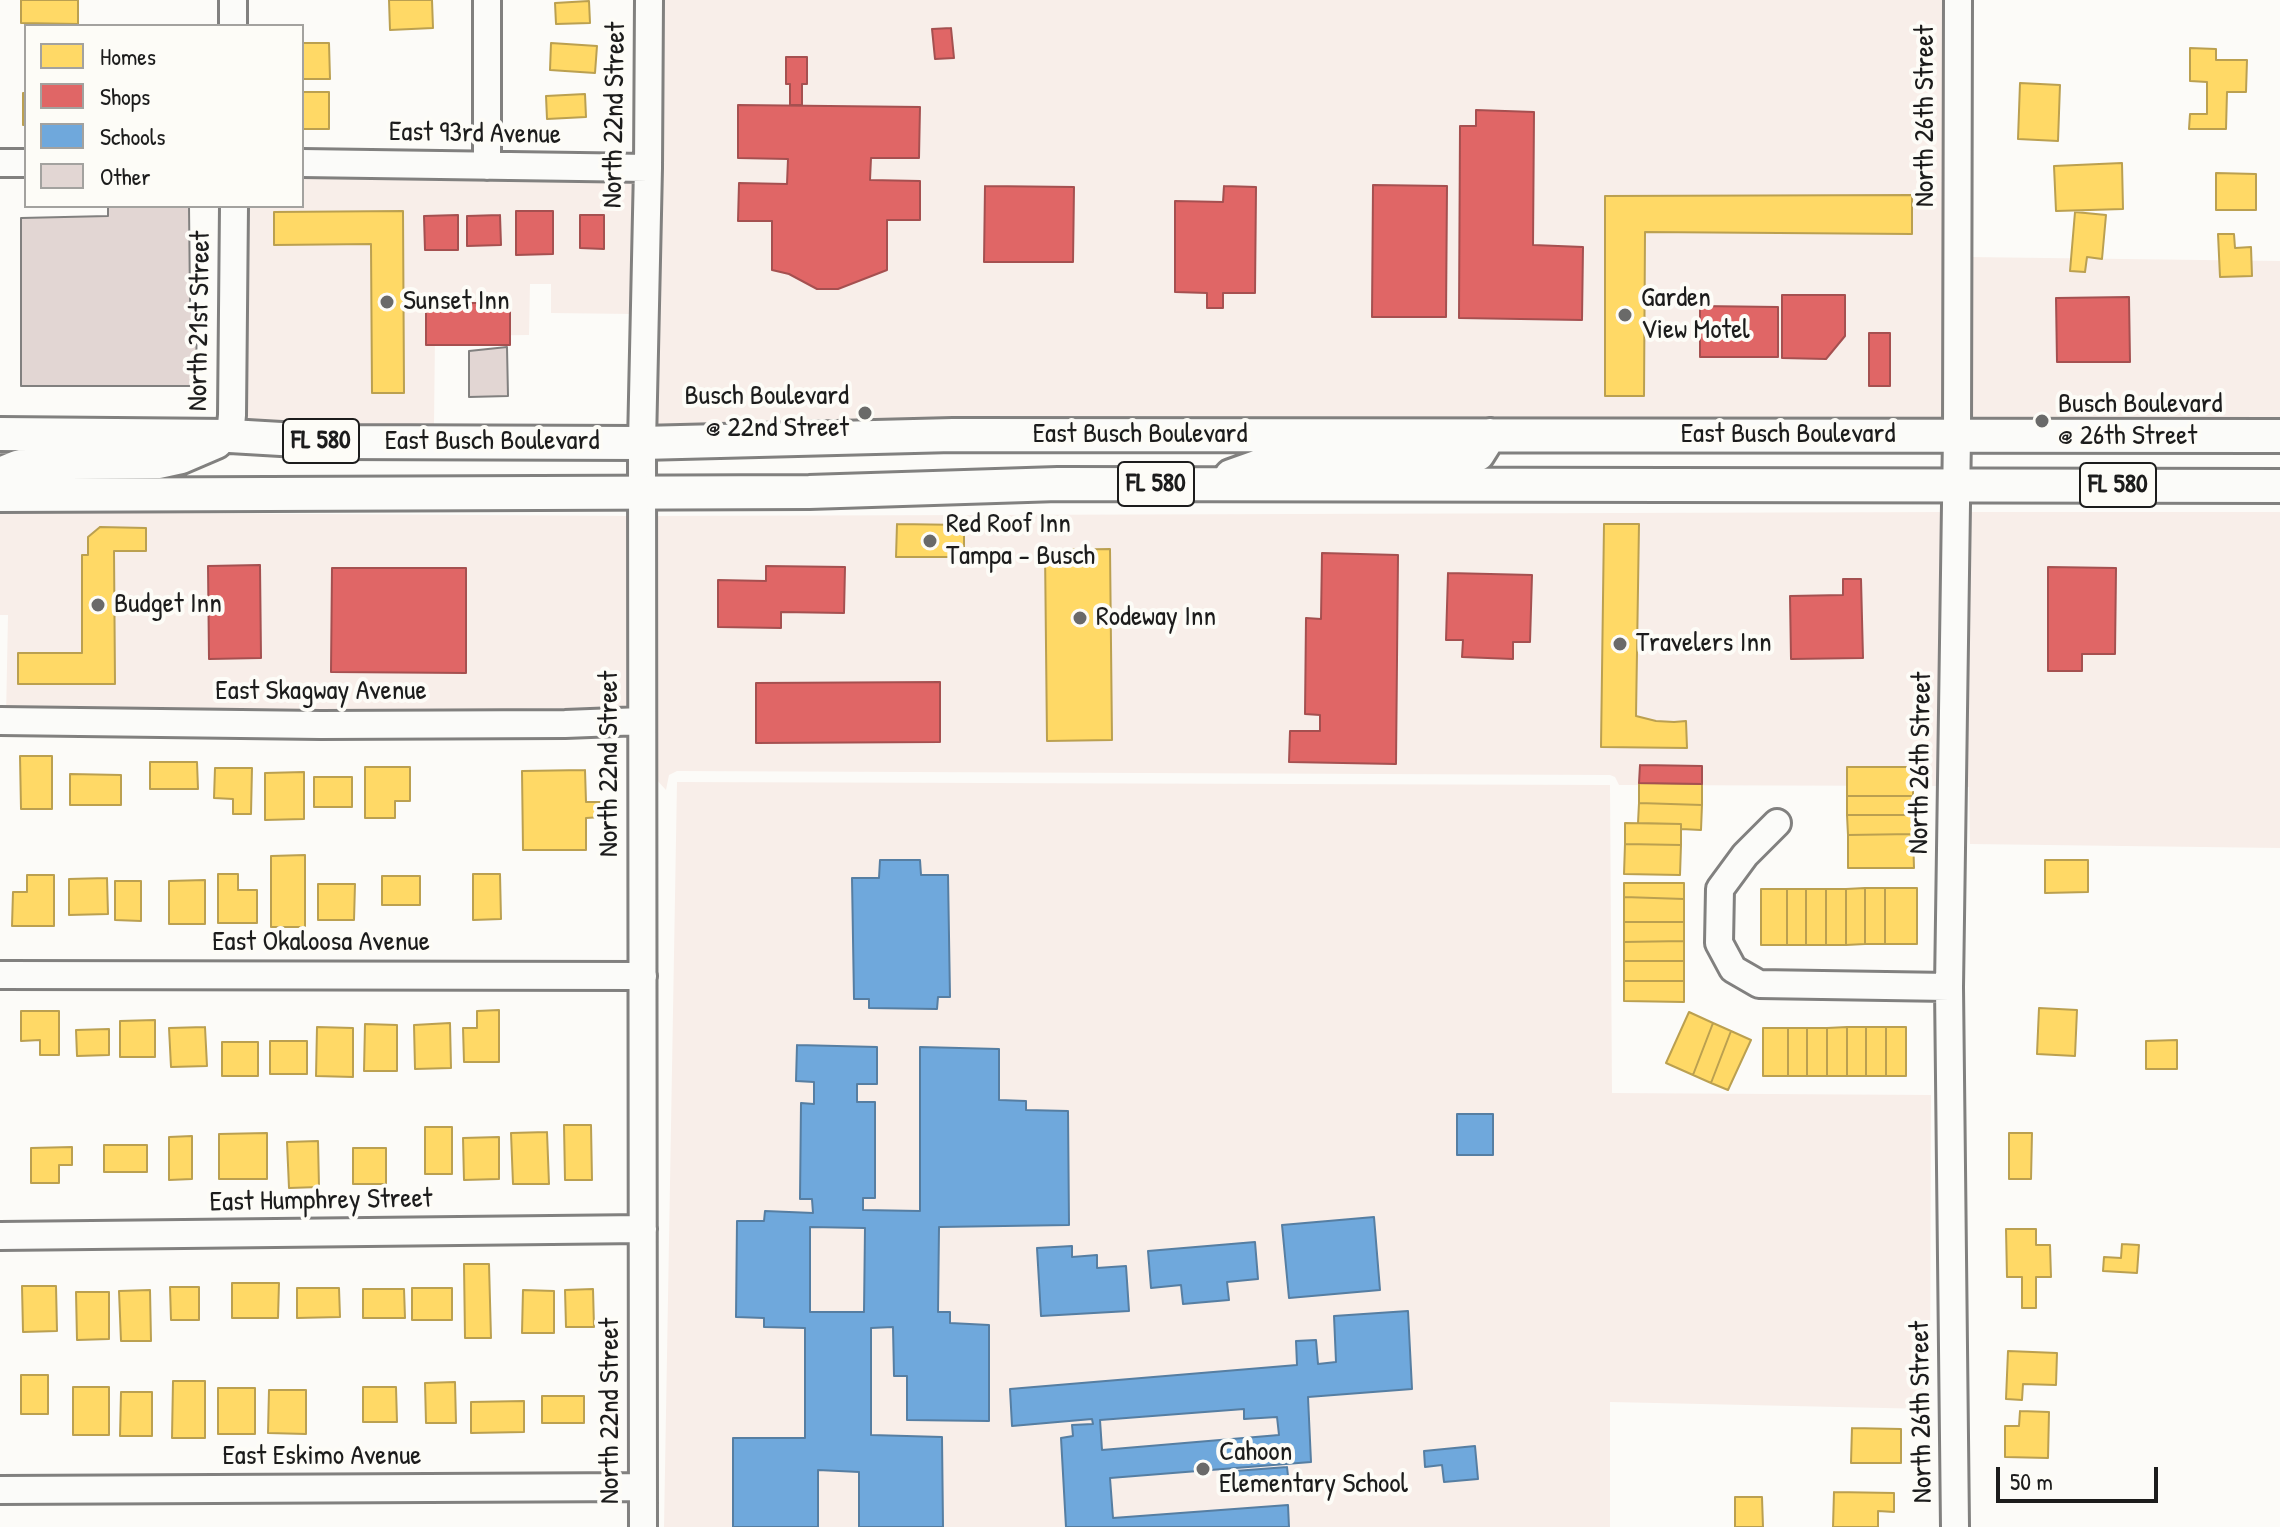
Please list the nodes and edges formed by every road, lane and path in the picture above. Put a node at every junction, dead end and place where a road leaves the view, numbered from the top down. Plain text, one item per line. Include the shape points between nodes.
1 (233, 0) edge
2 (487, 0) edge
3 (649, 0) edge
4 (1958, 0) edge
5 (233, 24) edge
6 (0, 163) edge
7 (24, 163) edge
8 (304, 163) edge
9 (487, 166) junction
10 (648, 168) junction
11 (234, 208) edge
12 (0, 434) edge
13 (1490, 435) junction
14 (1957, 435) junction
15 (230, 436) junction
16 (2280, 436) edge
17 (642, 443) junction
18 (0, 474) edge
19 (1209, 484) junction
20 (1956, 484) junction
21 (2280, 486) edge
22 (642, 492) junction
23 (0, 495) edge
24 (0, 721) edge
25 (642, 721) junction
26 (1777, 823) dead end
27 (0, 975) edge
28 (643, 976) junction
29 (1949, 987) junction
30 (643, 1229) junction
31 (0, 1236) edge
32 (643, 1487) junction
33 (0, 1490) edge
34 (643, 1527) edge
35 (1955, 1527) edge

1 - 5 street
2 - 9 street
3 - 10 street, North 22nd Street
4 - 14 street, North 26th Street
6 - 7 street
8 - 9 street, East 93rd Avenue
9 - 10 street, East 93rd Avenue
10 - 17 street, North 22nd Street
11 - 15 street, North 21st Street
12 - 15 main road, East Busch Boulevard / FL 580
13 - 14 main road, East Busch Boulevard / FL 580
13 - 17 main road, East Busch Boulevard / FL 580 via 953,435
13 - 19 main road via 1478,454 1467,458 1276,460
14 - 16 main road, East Busch Boulevard / FL 580
14 - 20 street, North 26th Street
15 - 17 main road, East Busch Boulevard / FL 580 via 332,442
15 - 18 main road via 158,462 37,463
17 - 22 street, North 22nd Street
19 - 20 main road, East Busch Boulevard / FL 580
19 - 22 main road, East Busch Boulevard / FL 580
20 - 21 main road, East Busch Boulevard / FL 580
20 - 29 street, North 26th Street
22 - 23 main road, East Busch Boulevard / FL 580
22 - 25 street, North 22nd Street
24 - 25 street, East Skagway Avenue
25 - 28 street, North 22nd Street
26 - 29 street via 1720,889 1719,943 1733,969 1759,984
27 - 28 street, East Okaloosa Avenue
28 - 30 street, North 22nd Street
29 - 35 street, North 26th Street
30 - 31 street, East Humphrey Street
30 - 32 street, North 22nd Street
32 - 33 street, East Eskimo Avenue
32 - 34 street, North 22nd Street

